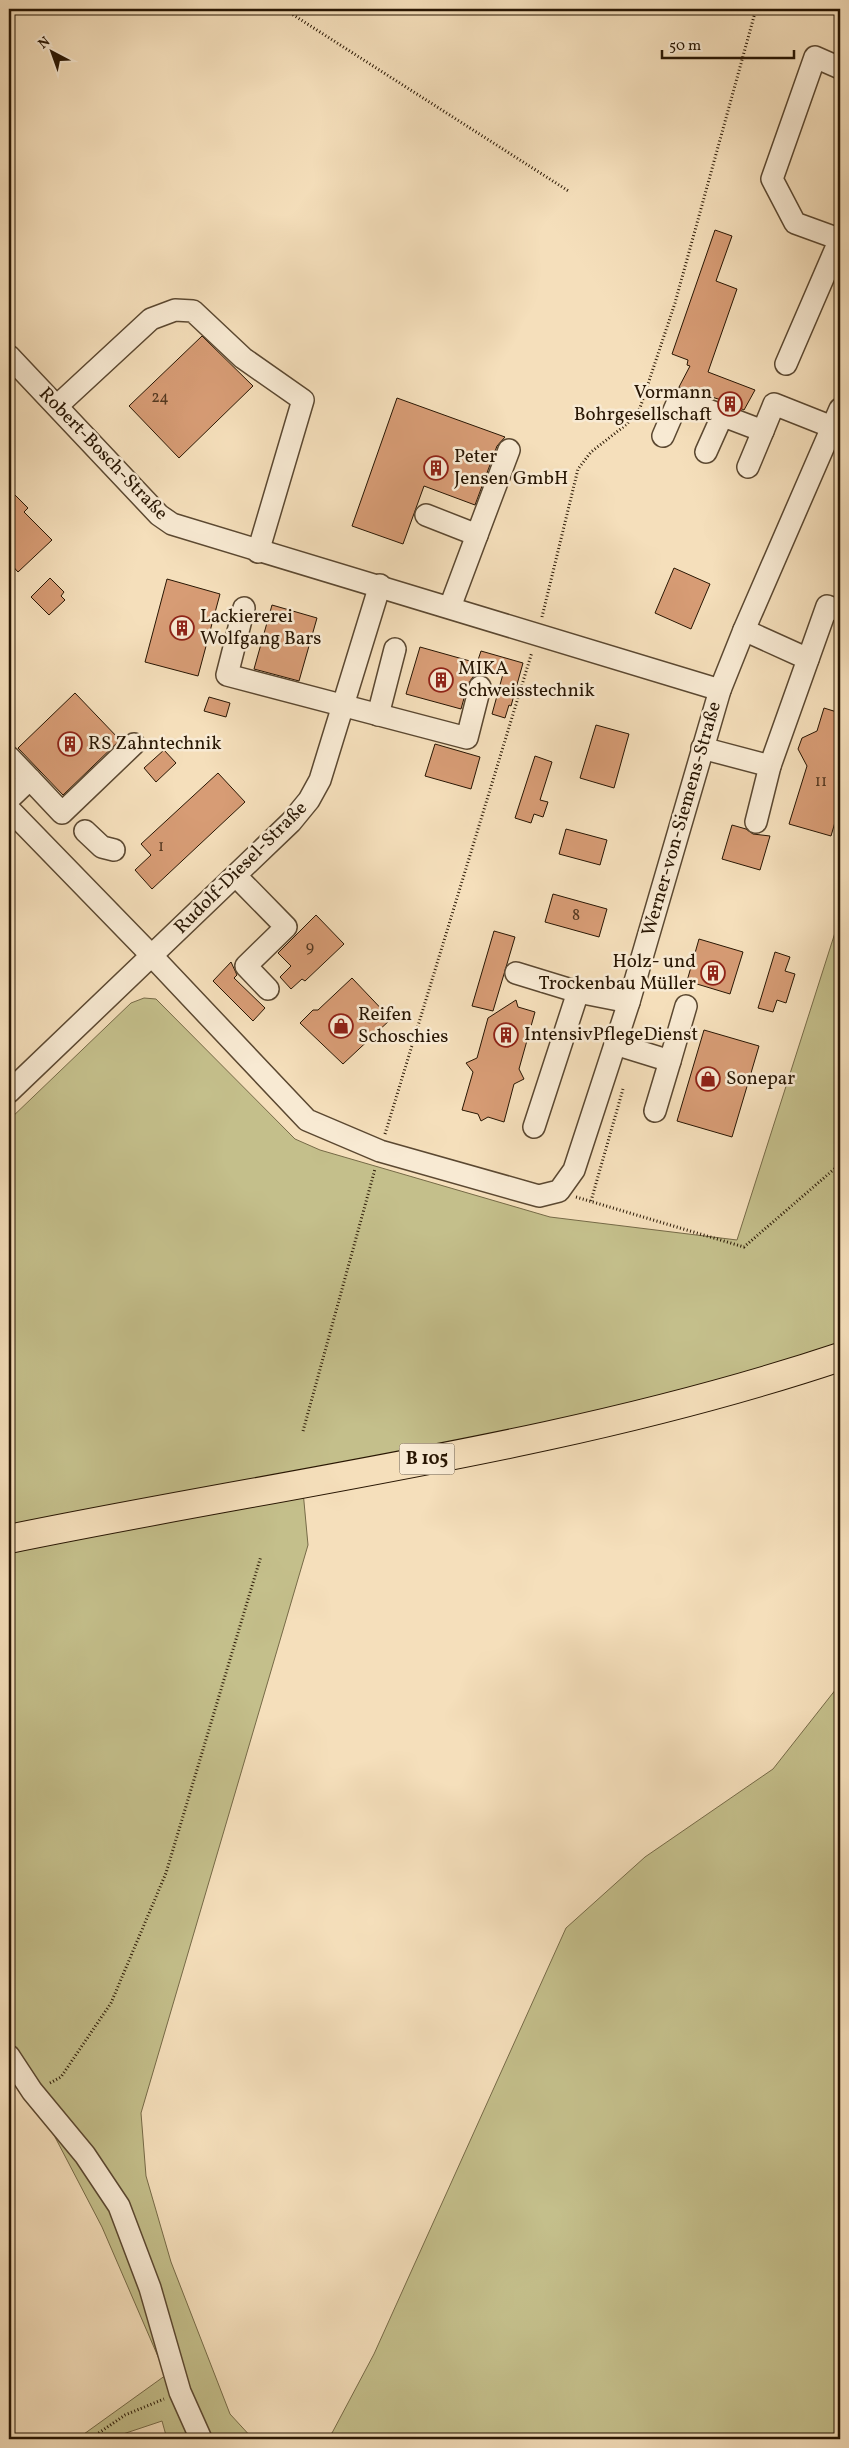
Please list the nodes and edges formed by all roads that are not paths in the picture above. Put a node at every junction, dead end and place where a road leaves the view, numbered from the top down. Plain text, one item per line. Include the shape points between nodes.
1 (840, 68) edge
2 (840, 238) edge
3 (9, 356) edge
4 (786, 364) dead end
5 (56, 406) junction
6 (722, 414) junction
7 (836, 418) edge
8 (763, 430) junction
9 (663, 436) dead end
10 (509, 450) dead end
11 (706, 452) dead end
12 (748, 466) dead end
13 (426, 516) dead end
14 (478, 535) junction
15 (258, 552) junction
16 (380, 585) junction
17 (450, 607) junction
18 (244, 608) dead end
19 (840, 611) edge
20 (744, 630) junction
21 (395, 649) dead end
22 (808, 660) junction
23 (480, 687) dead end
24 (720, 690) junction
25 (344, 706) junction
26 (378, 715) junction
27 (134, 744) dead end
28 (702, 748) junction
29 (9, 757) edge
30 (770, 766) junction
31 (30, 779) junction
32 (9, 799) edge
33 (9, 809) edge
34 (756, 822) dead end
35 (85, 831) dead end
36 (114, 850) dead end
37 (236, 876) junction
38 (152, 956) junction
39 (516, 973) dead end
40 (268, 989) dead end
41 (578, 992) junction
42 (629, 1002) junction
43 (686, 1006) dead end
44 (615, 1044) junction
45 (670, 1060) junction
46 (9, 1092) edge
47 (655, 1111) dead end
48 (534, 1127) dead end
49 (840, 1357) edge
50 (9, 1539) edge
51 (9, 2056) edge
52 (201, 2439) edge

1 - 2 street via 814,57 772,179 795,223
2 - 4 street
3 - 5 street, Robert-Bosch-Straße
5 - 15 street, Robert-Bosch-Straße via 159,515 172,524
5 - 15 street via 151,319 175,310 193,311 243,358 303,400
6 - 8 street
6 - 9 street via 678,399
6 - 11 street
7 - 8 street via 774,404
7 - 20 street, Werner-von-Siemens-Straße
8 - 12 street
10 - 14 street
13 - 14 street
14 - 17 street
15 - 16 street, Robert-Bosch-Straße
16 - 17 street, Werner-von-Siemens-Straße
16 - 25 street, Rudolf-Diesel-Straße
17 - 24 street, Werner-von-Siemens-Straße
18 - 25 street via 227,675
19 - 22 street via 827,606
20 - 22 street
20 - 24 street, Werner-von-Siemens-Straße
21 - 26 street
22 - 30 street
23 - 26 street via 467,738
24 - 28 street, Werner-von-Siemens-Straße
25 - 26 street
25 - 37 street, Rudolf-Diesel-Straße via 320,780 309,800
27 - 31 street via 62,813
28 - 30 street
28 - 42 street, Werner-von-Siemens-Straße
29 - 31 street
30 - 34 street
31 - 32 street
33 - 38 street
35 - 36 street via 102,847
37 - 38 street, Rudolf-Diesel-Straße
37 - 40 street via 286,927 246,966
38 - 44 street, Werner-von-Siemens-Straße via 307,1120 380,1151 539,1196 559,1192 574,1170
38 - 46 street, Rudolf-Diesel-Straße
39 - 41 street
41 - 42 street
41 - 48 street
42 - 44 street, Werner-von-Siemens-Straße
43 - 45 street
44 - 45 street
45 - 47 street
49 - 50 highway, B 105 via 698,1401 609,1422 489,1448
51 - 52 street via 119,2206 150,2288 180,2392

